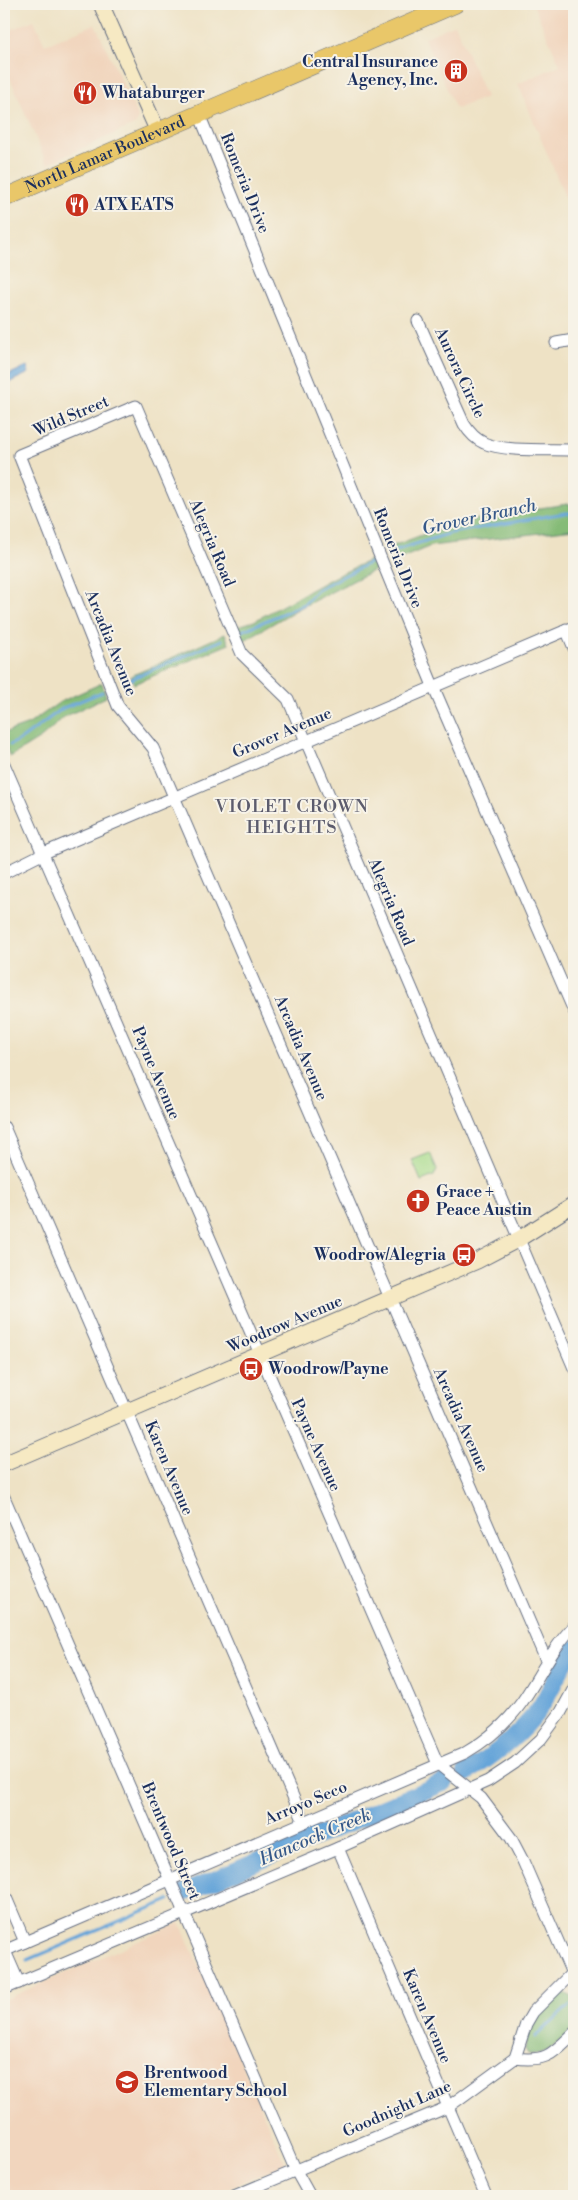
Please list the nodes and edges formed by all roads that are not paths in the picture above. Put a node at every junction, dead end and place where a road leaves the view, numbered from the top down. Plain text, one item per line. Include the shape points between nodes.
1 (102, 4) edge
2 (455, 4) edge
3 (199, 114) junction
4 (158, 132) junction
5 (4, 198) edge
6 (418, 321) dead end
7 (574, 340) edge
8 (556, 343) dead end
9 (136, 406) joint
10 (574, 450) edge
11 (19, 455) joint
12 (570, 628) edge
13 (574, 648) edge
14 (433, 686) junction
15 (305, 742) junction
16 (4, 764) edge
17 (175, 796) junction
18 (44, 853) junction
19 (4, 873) edge
20 (574, 1011) edge
21 (4, 1127) edge
22 (574, 1204) edge
23 (519, 1239) junction
24 (390, 1298) junction
25 (259, 1354) junction
26 (574, 1368) edge
27 (126, 1411) junction
28 (4, 1464) edge
29 (4, 1497) edge
30 (574, 1626) edge
31 (546, 1660) junction
32 (574, 1688) edge
33 (438, 1764) junction
34 (469, 1790) junction
35 (304, 1822) junction
36 (338, 1848) junction
37 (170, 1879) junction
38 (4, 1893) edge
39 (184, 1913) junction
40 (25, 1942) junction
41 (4, 1951) edge
42 (574, 1974) edge
43 (19, 1982) junction
44 (4, 1989) edge
45 (574, 2034) edge
46 (515, 2058) junction
47 (448, 2107) junction
48 (296, 2171) junction
49 (234, 2196) edge
50 (310, 2196) edge
51 (486, 2196) edge

1 - 4 street
2 - 3 main road, North Lamar Boulevard
3 - 4 main road, North Lamar Boulevard
3 - 14 street, Romeria Drive
4 - 5 main road, North Lamar Boulevard
6 - 10 street, Aurora Circle via 464,424 475,438 503,447
7 - 8 street
9 - 11 street, Wild Street
9 - 15 street, Alegria Road via 242,654 288,699
11 - 17 street, Arcadia Avenue via 118,706 153,748
12 - 13 street
12 - 14 street, Grover Avenue
14 - 15 street, Grover Avenue
14 - 20 street, Romeria Drive
15 - 17 street, Grover Avenue
15 - 23 street, Alegria Road
16 - 18 street, Payne Avenue
17 - 18 street, Grover Avenue
17 - 24 street, Arcadia Avenue
18 - 19 street, Grover Avenue
18 - 25 street, Payne Avenue
21 - 27 street, Karen Avenue
22 - 23 street, Woodrow Avenue
23 - 24 street, Woodrow Avenue via 477,1261
23 - 26 street, Alegria Road
24 - 25 street, Woodrow Avenue
24 - 31 street, Arcadia Avenue
25 - 27 street, Woodrow Avenue
25 - 33 street, Payne Avenue
27 - 28 street, Woodrow Avenue
27 - 35 street, Karen Avenue
29 - 37 street, Brentwood Street
30 - 31 street, Arroyo Seco
31 - 33 street, Arroyo Seco via 522,1702 504,1724 476,1747
32 - 34 street via 551,1726 528,1752 502,1773
33 - 34 street, Payne Avenue
33 - 35 street, Arroyo Seco
34 - 36 street
34 - 42 street, Payne Avenue via 481,1798 518,1850
35 - 37 street, Arroyo Seco
36 - 39 street
36 - 47 street, Karen Avenue
37 - 39 street, Brentwood Street
37 - 40 street, Arroyo Seco
38 - 40 street
39 - 43 street
39 - 48 street, Brentwood Street
40 - 41 street, Arroyo Seco
41 - 43 street, Arroyo Seco
42 - 46 street via 533,2012
43 - 44 street
45 - 46 street via 544,2058
46 - 47 street, Goodnight Lane
47 - 48 street, Goodnight Lane
47 - 51 street, Karen Avenue
48 - 49 street, Goodnight Lane
48 - 50 street, Brentwood Street

